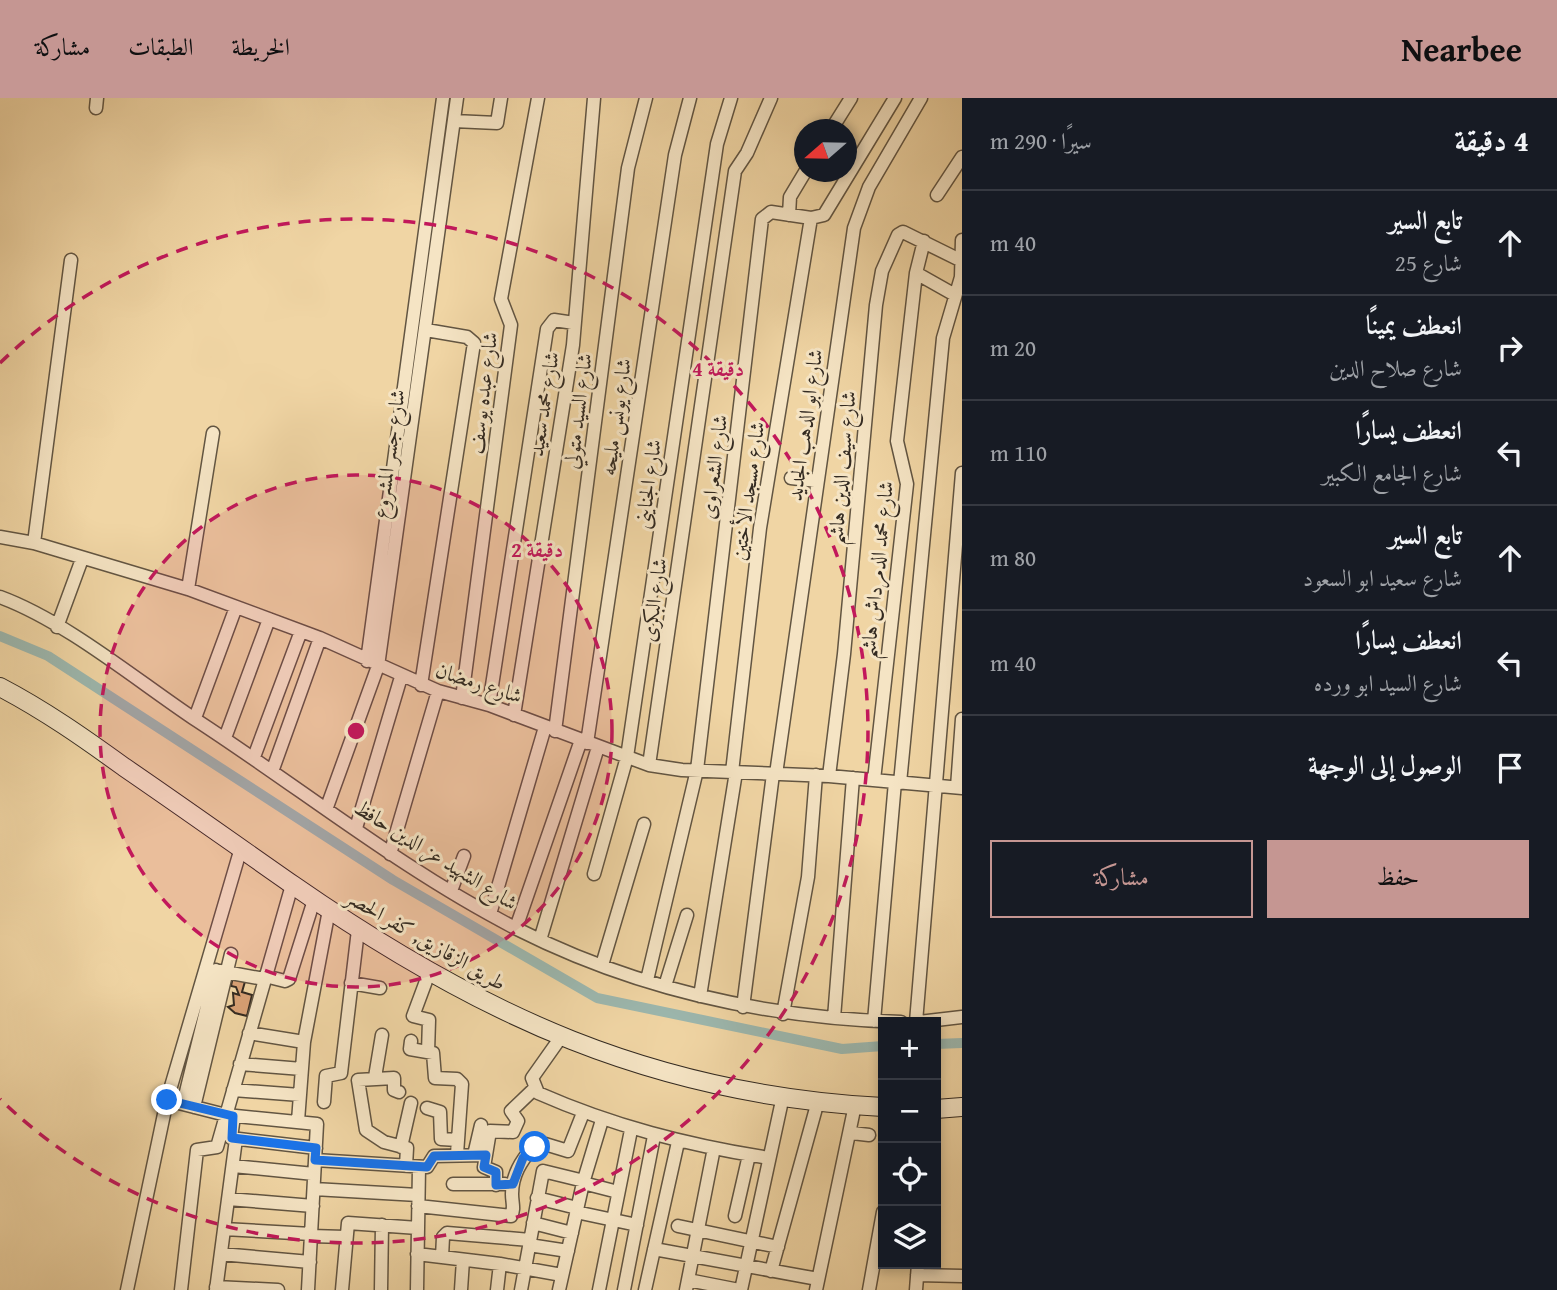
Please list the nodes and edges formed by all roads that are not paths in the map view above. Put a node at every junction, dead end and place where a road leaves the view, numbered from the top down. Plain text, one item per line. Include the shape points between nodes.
1 (443, 98) edge
2 (457, 98) edge
3 (501, 98) edge
4 (538, 98) edge
5 (594, 98) edge
6 (646, 98) edge
7 (690, 98) edge
8 (731, 98) edge
9 (771, 98) edge
10 (851, 98) edge
11 (895, 98) edge
12 (921, 98) edge
13 (838, 119) edge
14 (454, 121) junction
15 (962, 157) edge
16 (799, 182) edge
17 (937, 195) dead end
18 (789, 215) junction
19 (811, 218) junction
20 (962, 240) edge
21 (924, 241) junction
22 (71, 260) dead end
23 (960, 260) junction
24 (916, 273) junction
25 (955, 295) junction
26 (574, 323) junction
27 (426, 330) junction
28 (213, 433) dead end
29 (962, 473) edge
30 (791, 478) dead end
31 (817, 481) junction
32 (0, 537) edge
33 (34, 543) junction
34 (82, 559) junction
35 (188, 589) junction
36 (0, 597) edge
37 (236, 607) junction
38 (269, 619) junction
39 (58, 627) junction
40 (301, 631) junction
41 (320, 638) junction
42 (372, 663) junction
43 (401, 677) junction
44 (421, 685) junction
45 (0, 687) edge
46 (438, 691) junction
47 (462, 698) junction
48 (489, 705) junction
49 (514, 715) junction
50 (195, 718) junction
51 (962, 719) edge
52 (550, 729) junction
53 (225, 738) junction
54 (589, 743) junction
55 (254, 757) junction
56 (627, 757) junction
57 (649, 765) junction
58 (273, 769) junction
59 (697, 770) junction
60 (734, 772) junction
61 (775, 774) junction
62 (822, 776) junction
63 (853, 778) junction
64 (874, 780) junction
65 (898, 783) junction
66 (935, 784) junction
67 (960, 788) edge
68 (327, 807) junction
69 (643, 824) dead end
70 (356, 828) junction
71 (242, 848) junction
72 (390, 854) junction
73 (464, 856) dead end
74 (593, 873) dead end
75 (292, 885) junction
76 (451, 891) junction
77 (322, 905) junction
78 (490, 914) junction
79 (687, 915) dead end
80 (516, 928) junction
81 (358, 930) junction
82 (540, 940) junction
83 (231, 954) dead end
84 (602, 965) junction
85 (216, 970) junction
86 (429, 973) junction
87 (265, 978) junction
88 (647, 980) junction
89 (351, 983) junction
90 (665, 986) junction
91 (380, 988) dead end
92 (700, 996) junction
93 (743, 1007) junction
94 (783, 1014) junction
95 (917, 1017) edge
96 (962, 1017) edge
97 (834, 1018) junction
98 (941, 1019) edge
99 (874, 1021) junction
100 (878, 1021) edge
101 (249, 1033) junction
102 (383, 1035) dead end
103 (561, 1037) junction
104 (411, 1041) dead end
105 (304, 1042) junction
106 (428, 1052) junction
107 (240, 1064) junction
108 (302, 1069) junction
109 (375, 1077) junction
110 (534, 1089) junction
111 (233, 1090) junction
112 (399, 1092) dead end
113 (300, 1095) junction
114 (783, 1096) junction
115 (167, 1100) junction
116 (818, 1101) junction
117 (324, 1102) dead end
118 (411, 1102) dead end
119 (188, 1105) junction
120 (855, 1105) junction
121 (878, 1107) edge
122 (962, 1107) edge
123 (427, 1108) dead end
124 (941, 1108) edge
125 (583, 1113) junction
126 (230, 1115) junction
127 (602, 1120) junction
128 (298, 1121) junction
129 (481, 1125) dead end
130 (631, 1130) junction
131 (852, 1133) junction
132 (869, 1135) dead end
133 (654, 1136) junction
134 (236, 1139) junction
135 (458, 1140) junction
136 (678, 1142) junction
137 (401, 1147) junction
138 (713, 1148) junction
139 (315, 1154) junction
140 (457, 1154) junction
141 (480, 1155) junction
142 (749, 1155) junction
143 (769, 1158) junction
144 (233, 1166) junction
145 (412, 1166) junction
146 (314, 1174) junction
147 (583, 1182) junction
148 (453, 1184) dead end
149 (513, 1184) junction
150 (496, 1185) junction
151 (314, 1189) junction
152 (618, 1192) junction
153 (537, 1198) junction
154 (228, 1199) junction
155 (418, 1201) junction
156 (313, 1206) junction
157 (577, 1210) junction
158 (735, 1216) dead end
159 (613, 1220) junction
160 (533, 1223) junction
161 (382, 1225) junction
162 (637, 1225) junction
163 (678, 1226) dead end
164 (418, 1228) junction
165 (224, 1229) junction
166 (698, 1231) junction
167 (572, 1233) junction
168 (311, 1235) junction
169 (345, 1237) junction
170 (878, 1240) edge
171 (752, 1242) junction
172 (529, 1243) junction
173 (778, 1247) junction
174 (654, 1249) junction
175 (568, 1251) junction
176 (221, 1254) junction
177 (417, 1254) junction
178 (693, 1256) junction
179 (442, 1257) junction
180 (463, 1259) junction
181 (605, 1260) junction
182 (310, 1262) junction
183 (499, 1264) junction
184 (629, 1265) junction
185 (747, 1266) junction
186 (525, 1268) junction
187 (918, 1269) edge
188 (771, 1271) junction
189 (562, 1275) junction
190 (962, 1276) edge
191 (687, 1285) edge
192 (817, 1285) edge
193 (715, 1288) edge
194 (216, 1289) edge
195 (127, 1290) edge
196 (181, 1290) edge
197 (278, 1290) edge
198 (309, 1290) edge
199 (342, 1290) edge
200 (381, 1290) edge
201 (417, 1290) edge
202 (461, 1290) edge
203 (497, 1290) edge
204 (521, 1290) edge
205 (559, 1290) edge
206 (599, 1290) edge
207 (624, 1290) edge
208 (645, 1290) edge
209 (740, 1290) edge
210 (869, 1290) edge
211 (916, 1290) edge

1 - 42 street, شارع جسر المشروع
2 - 14 street, شارع جسر المشروع
3 - 14 street via 497,123
4 - 47 street, شارع عبده يوسف via 501,299 511,325
5 - 26 street, شارع محمد سعيد
6 - 52 street, شارع السيد متولي via 628,169
7 - 54 street, شارع يونس مليحه via 674,155
8 - 56 street, شارع الجناينى via 717,144
9 - 57 street, شارع البكرى via 735,171
10 - 13 street
11 - 19 street via 824,215
12 - 31 street, شارع ابو الدهب الجديد via 869,187 854,228
14 - 27 street, شارع جسر المشروع
15 - 17 street
16 - 18 street via 790,197
18 - 19 street, شارع الشعراوى
18 - 59 street, شارع الشعراوى via 771,212 762,219
19 - 60 street, شارع مسجد الأختين via 760,528
20 - 23 street
21 - 23 street, شارع سيف الدين هاشم
21 - 24 street, شارع محمد الدمرداش هاشم
21 - 62 street, شارع سيف الدين هاشم via 906,232 898,234 882,271 845,654
22 - 33 street
23 - 25 street
24 - 25 street
24 - 64 street, شارع محمد الدمرداش هاشم via 897,441 907,484
25 - 65 street via 943,338
26 - 48 street via 554,320 547,329
26 - 49 street, شارع محمد سعيد
27 - 42 street, شارع جسر المشروع
27 - 44 street via 467,337 474,344
28 - 35 street
29 - 66 street
30 - 31 street
31 - 61 street, شارع ابو الدهب الجديد
32 - 33 street, شارع رمضان
33 - 34 street, شارع رمضان
34 - 35 street, شارع رمضان
34 - 39 street
35 - 37 street, شارع رمضان
36 - 39 street, شارع الشهيد عز الدين حافظ
37 - 38 street, شارع رمضان
37 - 50 street
38 - 40 street, شارع رمضان
38 - 53 street
39 - 50 street, شارع الشهيد عز الدين حافظ
40 - 41 street, شارع رمضان
40 - 55 street
41 - 42 street, شارع رمضان
41 - 58 street
42 - 43 street, شارع رمضان
42 - 68 street, شارع جسر المشروع
43 - 44 street, شارع رمضان
43 - 70 street
44 - 46 street, شارع رمضان
45 - 71 main road, طريق الزقازيق, كفر الحصر via 67,726
46 - 47 street, شارع رمضان
46 - 72 street
47 - 48 street, شارع رمضان
48 - 49 street, شارع رمضان
49 - 52 street, شارع رمضان
50 - 53 street, شارع الشهيد عز الدين حافظ
51 - 67 street
52 - 54 street, شارع رمضان
52 - 78 street, شارع السيد متولي
53 - 55 street, شارع الشهيد عز الدين حافظ
54 - 56 street, شارع رمضان
54 - 80 street
54 - 82 street
55 - 58 street, شارع الشهيد عز الدين حافظ
56 - 57 street, شارع رمضان
56 - 74 street, شارع الجناينى
57 - 59 street, شارع رمضان
58 - 68 street, شارع الشهيد عز الدين حافظ
59 - 60 street, شارع رمضان
59 - 88 street, شارع الشعراوى
60 - 61 street, شارع رمضان
60 - 92 street, شارع مسجد الأختين
61 - 62 street, شارع رمضان
61 - 93 street, شارع ابو الدهب الجديد
62 - 63 street, شارع رمضان
62 - 94 street
63 - 64 street, شارع رمضان
63 - 97 street
64 - 65 street, شارع رمضان
65 - 66 street, شارع رمضان
65 - 99 street
66 - 67 street, شارع رمضان
66 - 95 street
68 - 70 street, شارع الشهيد عز الدين حافظ
69 - 84 street
70 - 72 street, شارع الشهيد عز الدين حافظ
71 - 75 main road, طريق الزقازيق, كفر الحصر
71 - 85 street
72 - 76 street, شارع الشهيد عز الدين حافظ
73 - 76 street
75 - 77 main road, طريق الزقازيق, كفر الحصر
75 - 87 street
76 - 78 street, شارع الشهيد عز الدين حافظ
77 - 81 main road, طريق الزقازيق, كفر الحصر
77 - 87 street via 289,979
77 - 105 street
78 - 80 street, شارع الشهيد عز الدين حافظ
79 - 90 street
80 - 82 street, شارع الشهيد عز الدين حافظ
81 - 86 main road, طريق الزقازيق, كفر الحصر
81 - 89 street
82 - 84 street, شارع الشهيد عز الدين حافظ
83 - 85 street
84 - 88 street, شارع الشهيد عز الدين حافظ
85 - 87 street
85 - 115 street
85 - 119 street
86 - 103 main road, طريق الزقازيق, كفر الحصر
86 - 106 street via 413,1016 429,1020
87 - 101 street
88 - 90 street, شارع الشهيد عز الدين حافظ
89 - 91 street
89 - 117 street via 341,1073 326,1076
90 - 92 street, شارع الشهيد عز الدين حافظ
92 - 93 street, شارع الشهيد عز الدين حافظ
93 - 94 street, شارع الشهيد عز الدين حافظ
94 - 97 street, شارع الشهيد عز الدين حافظ
96 - 98 street
97 - 99 street, شارع الشهيد عز الدين حافظ
99 - 100 street, شارع الشهيد عز الدين حافظ
101 - 105 street
101 - 107 street
102 - 109 street
103 - 110 street via 532,1078
103 - 114 main road, طريق الزقازيق, كفر الحصر via 649,1069
104 - 106 street via 410,1049
105 - 108 street
106 - 135 street via 434,1055 435,1078 457,1079 462,1084
107 - 108 street
107 - 111 street
108 - 113 street
109 - 112 street via 394,1078 394,1090
109 - 137 street via 358,1080 364,1126 384,1142
110 - 125 street
110 - 141 street via 511,1111 518,1121 513,1132 490,1131
111 - 113 street
111 - 126 street
113 - 128 street
114 - 116 main road, طريق الزقازيق, كفر الحصر
114 - 143 street
115 - 119 street
115 - 195 street
116 - 120 main road, طريق الزقازيق, كفر الحصر
116 - 173 street
118 - 137 street
119 - 126 street
120 - 121 main road, طريق الزقازيق, كفر الحصر
120 - 131 street
122 - 124 main road
123 - 135 street via 440,1112 440,1139
125 - 127 street
125 - 149 street via 568,1151 546,1144 540,1150 533,1147 523,1158
126 - 128 street
126 - 134 street via 230,1137
126 - 196 street via 215,1149 197,1150
127 - 130 street
127 - 147 street
128 - 139 street via 317,1126
129 - 141 street
130 - 133 street
130 - 152 street
131 - 132 street
131 - 192 street
133 - 136 street
133 - 162 street
134 - 139 street
134 - 144 street
135 - 140 street
136 - 138 street
136 - 174 street
137 - 145 street via 408,1150
138 - 142 street
138 - 166 street
139 - 145 street
139 - 146 street
140 - 141 street
140 - 145 street via 434,1156 428,1167
141 - 150 street via 484,1167 496,1172
142 - 143 street
142 - 158 street
143 - 171 street
144 - 146 street
144 - 154 street
145 - 155 street
146 - 151 street
147 - 152 street
147 - 153 street via 544,1170
147 - 157 street
148 - 150 street
149 - 150 street
149 - 155 street via 513,1213 507,1217
151 - 155 street
151 - 156 street
152 - 159 street
153 - 157 street
153 - 160 street
154 - 156 street
154 - 165 street
155 - 164 street
156 - 168 street
157 - 159 street
157 - 167 street
159 - 162 street
159 - 181 street
160 - 167 street
160 - 172 street
161 - 164 street
161 - 169 street via 350,1222
161 - 200 street
162 - 184 street
163 - 166 street
164 - 177 street
165 - 168 street
165 - 176 street
166 - 171 street
166 - 178 street
167 - 175 street
168 - 169 street
168 - 182 street
169 - 199 street
170 - 210 street
171 - 173 street
171 - 185 street
172 - 175 street
172 - 179 street via 447,1233
172 - 186 street
173 - 188 street
174 - 178 street
174 - 208 street
175 - 189 street
176 - 182 street
176 - 194 street
177 - 179 street
177 - 201 street
178 - 185 street
178 - 191 street
179 - 180 street
180 - 183 street
180 - 202 street
181 - 184 street
181 - 206 street
182 - 198 street
183 - 186 street
183 - 203 street
184 - 207 street
185 - 188 street
185 - 209 street
186 - 189 street
186 - 204 street
187 - 190 street
187 - 211 street
188 - 192 street
189 - 205 street
191 - 193 street
193 - 209 street
194 - 197 street

